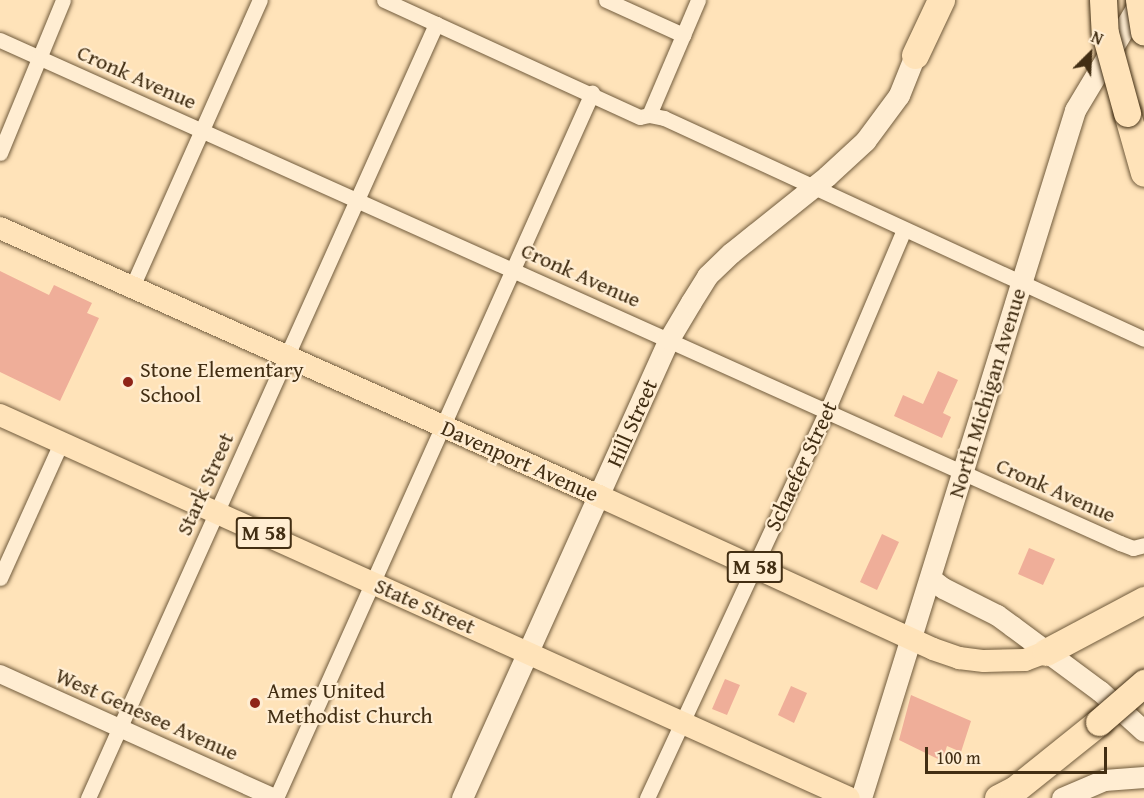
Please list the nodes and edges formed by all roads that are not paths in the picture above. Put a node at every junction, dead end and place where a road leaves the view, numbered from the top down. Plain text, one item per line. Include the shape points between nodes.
1 (63, 0) edge
2 (260, 0) edge
3 (384, 0) edge
4 (606, 0) edge
5 (698, 0) edge
6 (931, 0) edge
7 (941, 0) edge
8 (1103, 0) edge
9 (1140, 0) edge
10 (436, 24) junction
11 (1144, 32) edge
12 (683, 35) junction
13 (0, 40) edge
14 (915, 56) junction
15 (39, 58) junction
16 (592, 93) junction
17 (649, 115) junction
18 (201, 131) junction
19 (0, 153) edge
20 (1144, 173) edge
21 (813, 186) junction
22 (357, 200) junction
23 (0, 228) edge
24 (904, 230) junction
25 (513, 270) junction
26 (1021, 283) junction
27 (132, 287) junction
28 (669, 339) junction
29 (1144, 339) edge
30 (287, 356) junction
31 (827, 411) junction
32 (0, 415) edge
33 (442, 426) junction
34 (61, 443) junction
35 (963, 474) junction
36 (599, 496) junction
37 (217, 512) junction
38 (1144, 546) edge
39 (754, 567) junction
40 (0, 578) edge
41 (930, 578) junction
42 (372, 582) junction
43 (1144, 600) edge
44 (911, 639) junction
45 (527, 652) junction
46 (1046, 652) junction
47 (0, 674) edge
48 (1144, 683) edge
49 (682, 722) junction
50 (119, 728) junction
51 (1144, 731) edge
52 (1144, 777) edge
53 (88, 798) edge
54 (275, 798) edge
55 (462, 798) edge
56 (647, 798) edge
57 (849, 798) edge
58 (861, 798) edge
59 (998, 798) edge
60 (1062, 798) edge

1 - 15 street
2 - 18 street
3 - 10 street
4 - 12 street
5 - 12 street
6 - 14 street
7 - 14 highway
8 - 20 highway, bridge via 1106,33
9 - 11 highway, bridge
9 - 26 main road, North Michigan Avenue via 1075,110
10 - 16 street
10 - 22 street, Stark Street
12 - 17 street
13 - 15 street, Cronk Avenue
14 - 21 main road via 881,123
15 - 18 street, Cronk Avenue
15 - 19 street
16 - 17 street via 640,117
16 - 25 street
17 - 21 street via 664,118
18 - 22 street, Cronk Avenue
18 - 27 street
21 - 24 street
21 - 28 main road, Hill Street via 707,276
22 - 25 street, Cronk Avenue
22 - 30 street, Stark Street
23 - 27 main road, Davenport Avenue / M 58
24 - 26 street
24 - 31 street, Schaefer Street
25 - 28 street, Cronk Avenue
25 - 33 street
26 - 29 street
26 - 35 main road, North Michigan Avenue
27 - 30 main road, Davenport Avenue / M 58
28 - 31 street, Cronk Avenue
28 - 36 main road, Hill Street
30 - 33 main road, Davenport Avenue / M 58
30 - 37 street, Stark Street
31 - 35 street, Cronk Avenue
31 - 39 street, Schaefer Street
32 - 34 main road, State Street / M 58
33 - 36 main road, Davenport Avenue / M 58
33 - 42 street
34 - 37 main road, State Street / M 58
34 - 40 street
35 - 38 street, Cronk Avenue via 1120,543 1133,548
35 - 41 main road, North Michigan Avenue
36 - 39 main road, Davenport Avenue / M 58
36 - 45 main road, Hill Street
37 - 42 main road, State Street / M 58
37 - 50 street, Stark Street
39 - 44 main road, Davenport Avenue / M 58
39 - 49 street, Schaefer Street
41 - 44 main road, North Michigan Avenue
41 - 46 main road via 997,615
42 - 45 main road, State Street / M 58
42 - 54 street
43 - 46 highway
44 - 46 main road, Davenport Avenue / M 58 via 959,658 984,661 1025,660
44 - 58 main road, North Michigan Avenue
45 - 49 main road, State Street / M 58
45 - 55 main road, Hill Street
46 - 51 main road via 1100,691
47 - 50 street, West Genesee Avenue
48 - 59 highway, bridge via 1014,790
49 - 56 street, Schaefer Street
49 - 57 main road, State Street / M 58
50 - 53 street, Stark Street
50 - 54 street, West Genesee Avenue
52 - 60 main road via 1104,780

